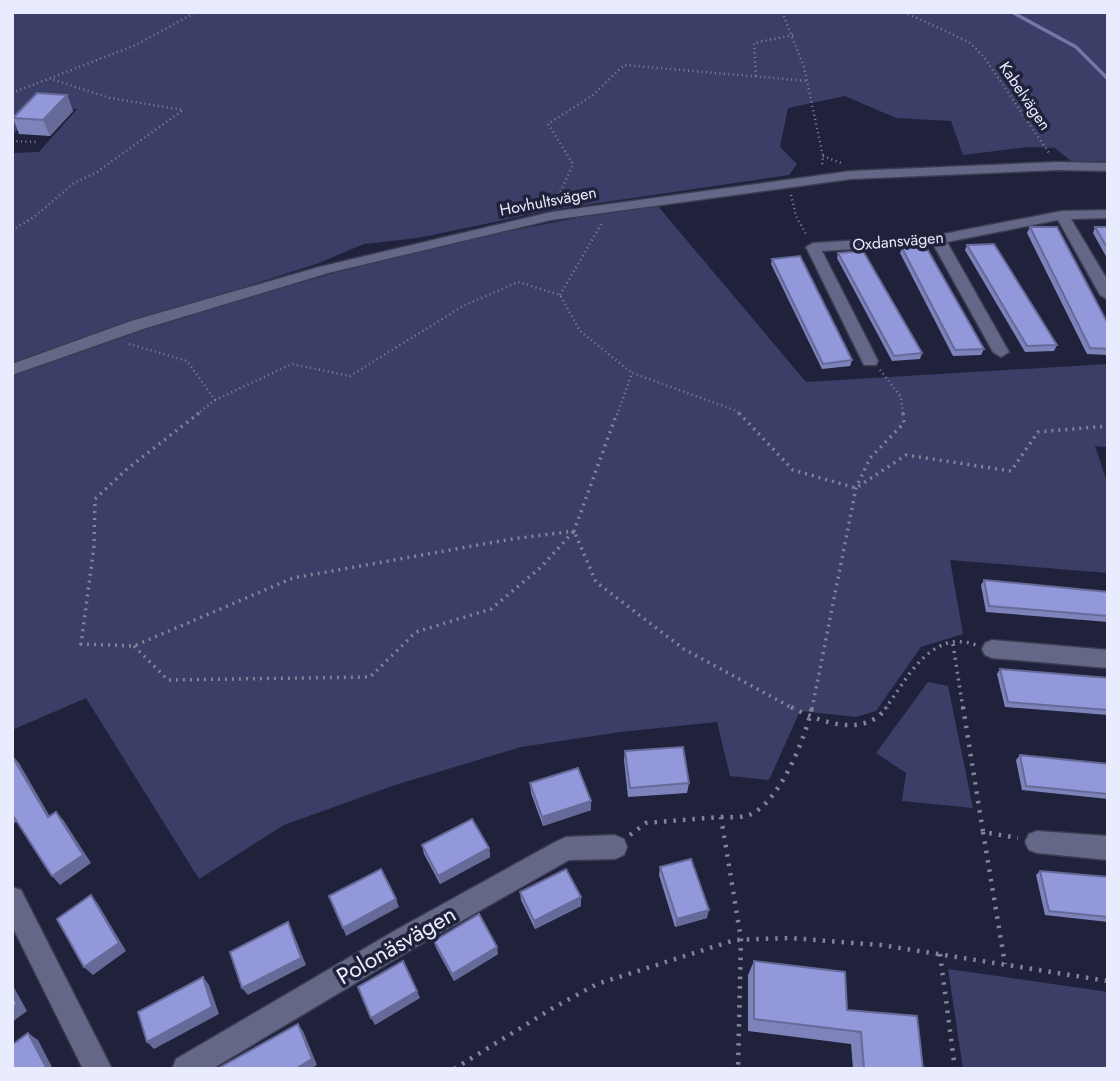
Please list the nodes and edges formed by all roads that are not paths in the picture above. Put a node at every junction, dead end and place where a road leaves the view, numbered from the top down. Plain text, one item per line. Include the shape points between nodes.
1 (1108, 167) edge
2 (1108, 214) edge
3 (1062, 215) junction
4 (938, 239) junction
5 (1108, 295) edge
6 (1001, 352) dead end
7 (870, 361) road end
8 (12, 370) edge
9 (992, 649) road end
10 (1108, 659) edge
11 (1037, 842) road end
12 (615, 847) road end
13 (1108, 848) edge
14 (12, 899) edge
15 (98, 1069) edge
16 (186, 1069) edge

1 - 8 street, Hovhultsvägen via 851,175 551,216 324,271 103,337
2 - 3 street, Oxdansvägen
3 - 4 street, Oxdansvägen
3 - 5 street
4 - 6 street
4 - 7 street, Oxdansvägen via 813,247
9 - 10 street
11 - 13 street
12 - 16 street, Polonäsvägen via 566,849
14 - 15 street

